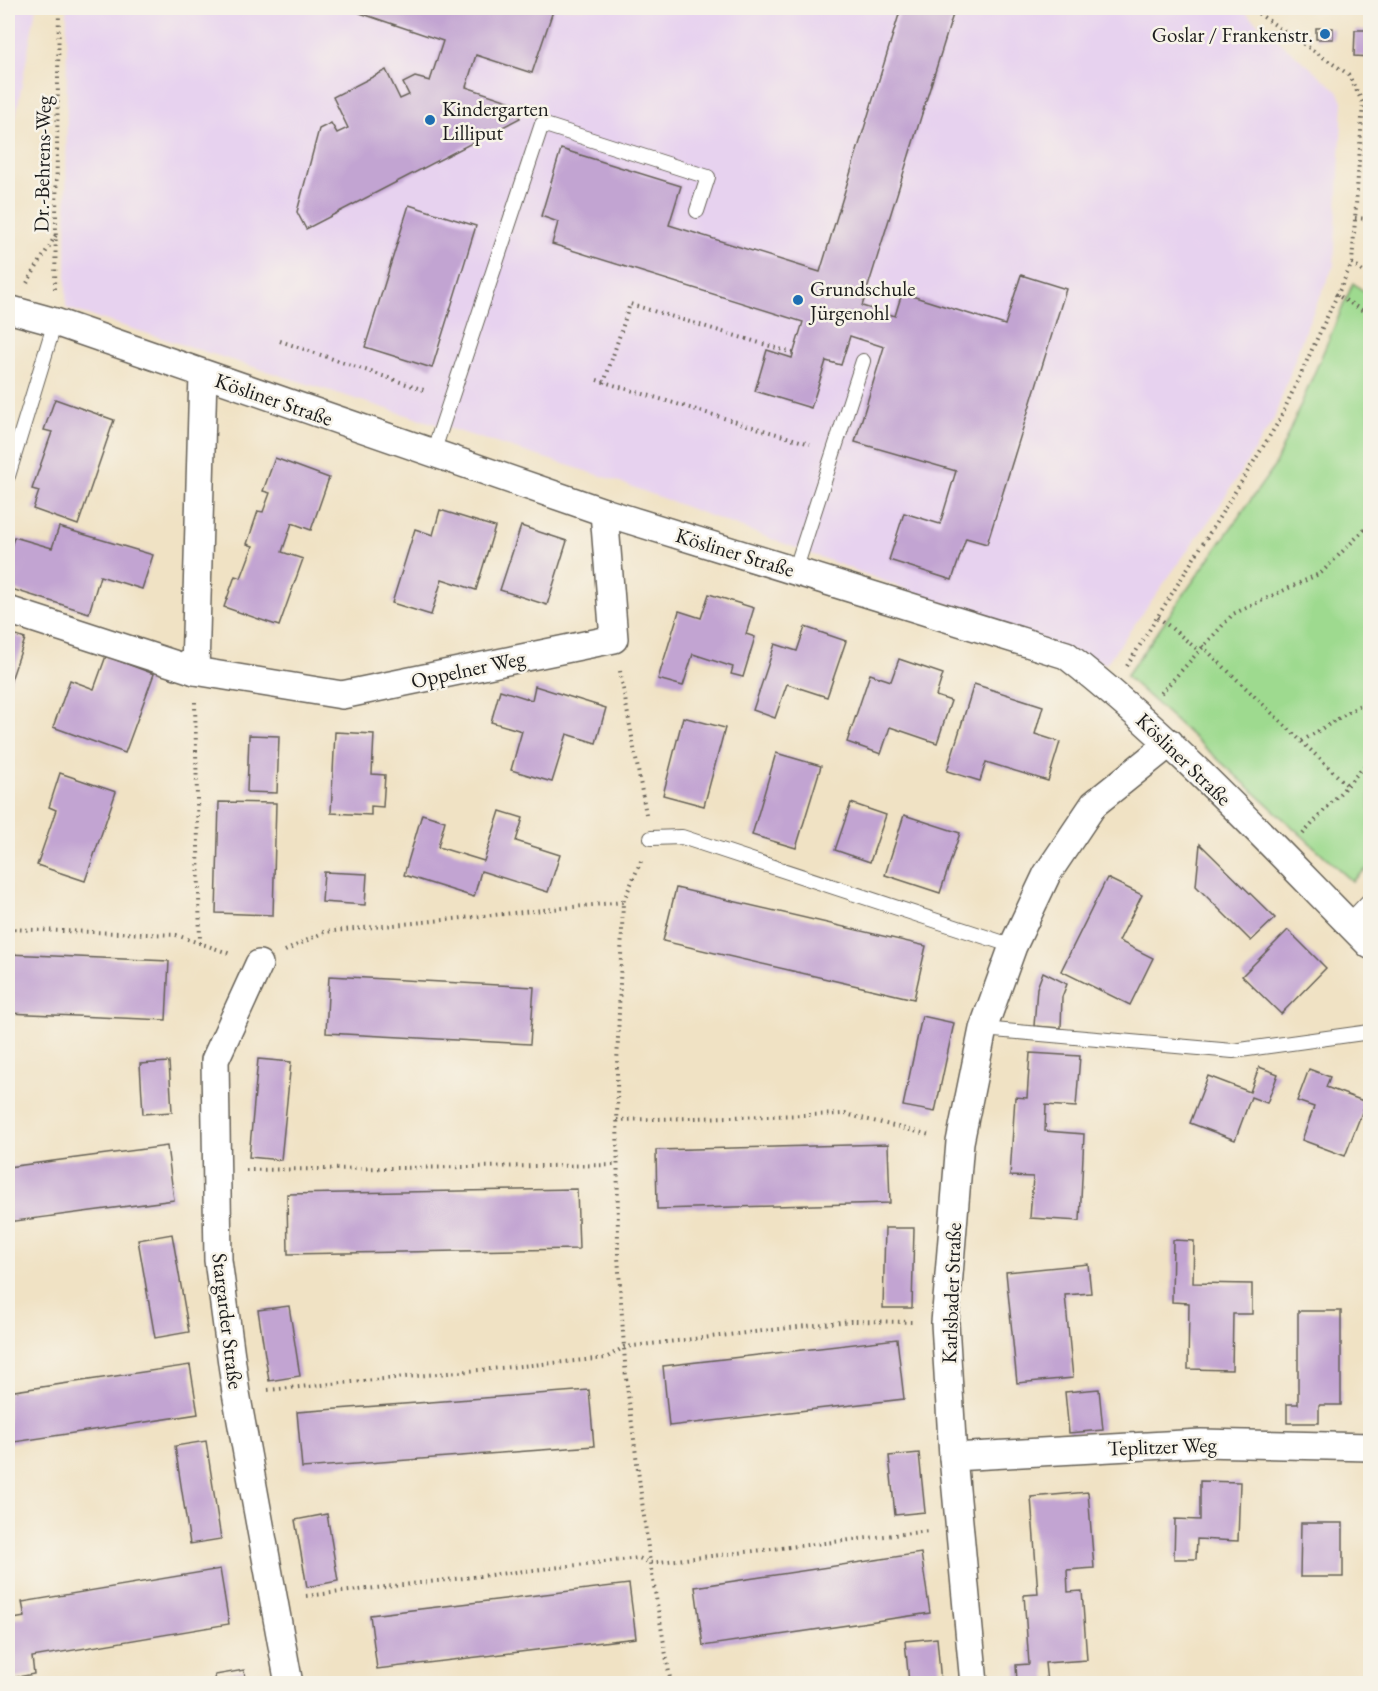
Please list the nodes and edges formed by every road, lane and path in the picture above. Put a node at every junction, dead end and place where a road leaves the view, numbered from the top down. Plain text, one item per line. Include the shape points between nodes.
1 (59, 8) edge
2 (1253, 8) edge
3 (697, 211) dead end
4 (1355, 218) junction
5 (1371, 219) edge
6 (56, 235) junction
7 (1352, 263) junction
8 (1371, 278) edge
9 (1335, 294) junction
10 (9, 310) edge
11 (1371, 315) edge
12 (55, 322) junction
13 (280, 341) dead end
14 (793, 353) dead end
15 (863, 361) dead end
16 (203, 374) junction
17 (597, 380) dead end
18 (604, 383) junction
19 (451, 398) junction
20 (834, 452) junction
21 (433, 453) junction
22 (8, 476) edge
23 (604, 512) junction
24 (1371, 524) edge
25 (795, 571) junction
26 (8, 610) edge
27 (1158, 617) junction
28 (614, 639) junction
29 (1202, 646) junction
30 (1198, 650) junction
31 (195, 671) junction
32 (1112, 691) junction
33 (1371, 699) edge
34 (1143, 718) junction
35 (1302, 741) junction
36 (1170, 743) junction
37 (1371, 760) edge
38 (1346, 784) junction
39 (651, 838) junction
40 (1283, 857) junction
41 (1371, 899) edge
42 (623, 902) junction
43 (1348, 922) junction
44 (8, 929) edge
45 (200, 943) junction
46 (1371, 945) edge
47 (1013, 946) junction
48 (259, 963) junction
49 (983, 1029) junction
50 (1371, 1032) edge
51 (617, 1120) junction
52 (960, 1142) junction
53 (617, 1165) junction
54 (217, 1170) junction
55 (945, 1323) junction
56 (624, 1347) junction
57 (236, 1393) junction
58 (1371, 1447) edge
59 (954, 1457) junction
60 (960, 1528) junction
61 (650, 1563) junction
62 (274, 1599) junction
63 (289, 1683) edge
64 (671, 1683) edge
65 (974, 1683) edge

1 - 6 path, Dr.-Behrens-Weg
2 - 4 path via 1348,74 1363,103
3 - 19 lane via 708,177 542,124
4 - 5 path
4 - 7 path
6 - 10 path
6 - 12 path, Dr.-Behrens-Weg
7 - 8 path
7 - 9 path
9 - 11 path
9 - 27 path via 1279,421
10 - 12 street, Kösliner Straße
12 - 16 street, Kösliner Straße
12 - 22 lane
13 - 19 path
14 - 18 path via 630,304
15 - 20 lane
16 - 21 street, Kösliner Straße
16 - 31 street
17 - 18 path
18 - 20 path
19 - 21 lane
20 - 25 lane
21 - 23 street, Kösliner Straße
23 - 25 street, Kösliner Straße
23 - 28 street
24 - 29 path via 1320,573 1233,614
25 - 32 street, Kösliner Straße via 1065,655
26 - 31 street, Oppelner Weg
27 - 30 path
27 - 32 path
28 - 31 street, Oppelner Weg via 342,695
28 - 39 path
29 - 30 path
29 - 35 path
30 - 34 path
31 - 45 path
32 - 34 street, Kösliner Straße
33 - 35 path
34 - 36 street, Kösliner Straße
35 - 38 path
36 - 40 street, Kösliner Straße
36 - 47 street, Karlsbader Straße via 1094,804 1047,874
37 - 38 path
38 - 40 path
39 - 42 path
39 - 47 lane via 682,837
40 - 43 street, Kösliner Straße
41 - 43 lane
42 - 48 path via 324,932
42 - 51 path
43 - 46 street, Kösliner Straße
44 - 45 path via 176,935
45 - 48 path
47 - 49 street, Karlsbader Straße
48 - 54 street, Stargarder Straße via 215,1060
49 - 50 lane via 1233,1051
49 - 52 street, Karlsbader Straße
51 - 52 path via 845,1114
51 - 53 path
52 - 55 street, Karlsbader Straße
53 - 54 path
53 - 56 path
54 - 57 street, Stargarder Straße via 218,1260
55 - 56 path via 850,1321
55 - 59 street, Karlsbader Straße
56 - 57 path via 606,1358
56 - 61 path
57 - 62 street, Stargarder Straße
58 - 59 street, Teplitzer Weg via 1201,1443
59 - 60 street, Karlsbader Straße
60 - 61 path
60 - 65 street, Karlsbader Straße
61 - 62 path via 639,1558
61 - 64 path
62 - 63 street, Stargarder Straße

